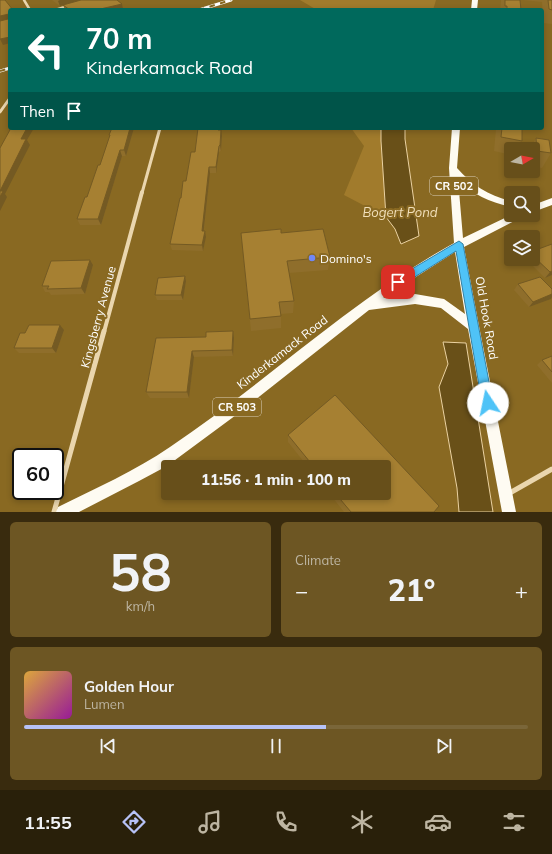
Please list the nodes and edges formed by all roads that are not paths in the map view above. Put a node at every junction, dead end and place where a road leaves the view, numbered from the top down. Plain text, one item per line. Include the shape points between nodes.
1 (70, 6) edge
2 (62, 8) edge
3 (8, 101) edge
4 (0, 112) edge
5 (159, 130) edge
6 (456, 130) edge
7 (453, 168) junction
8 (504, 202) edge
9 (552, 202) edge
10 (540, 206) edge
11 (505, 222) edge
12 (459, 244) junction
13 (366, 305) junction
14 (473, 326) junction
15 (552, 468) edge
16 (506, 495) junction
17 (54, 512) edge
18 (63, 512) edge
19 (509, 512) edge

1 - 2 street
3 - 4 street
5 - 17 street, Kingsberry Avenue
6 - 7 main road, Old Hook Road / CR 502
7 - 8 main road via 466,184 487,197
7 - 12 main road, Old Hook Road / CR 502
9 - 10 main road
11 - 12 main road, Kinderkamack Road / CR 503
12 - 13 main road, Kinderkamack Road / CR 503
12 - 14 main road, Old Hook Road / CR 502
13 - 14 main road via 415,299 444,304
13 - 18 main road, Kinderkamack Road / CR 503 via 174,452 124,483
14 - 16 main road, Old Hook Road / CR 502
15 - 16 street
16 - 19 main road, Old Hook Road / CR 502

